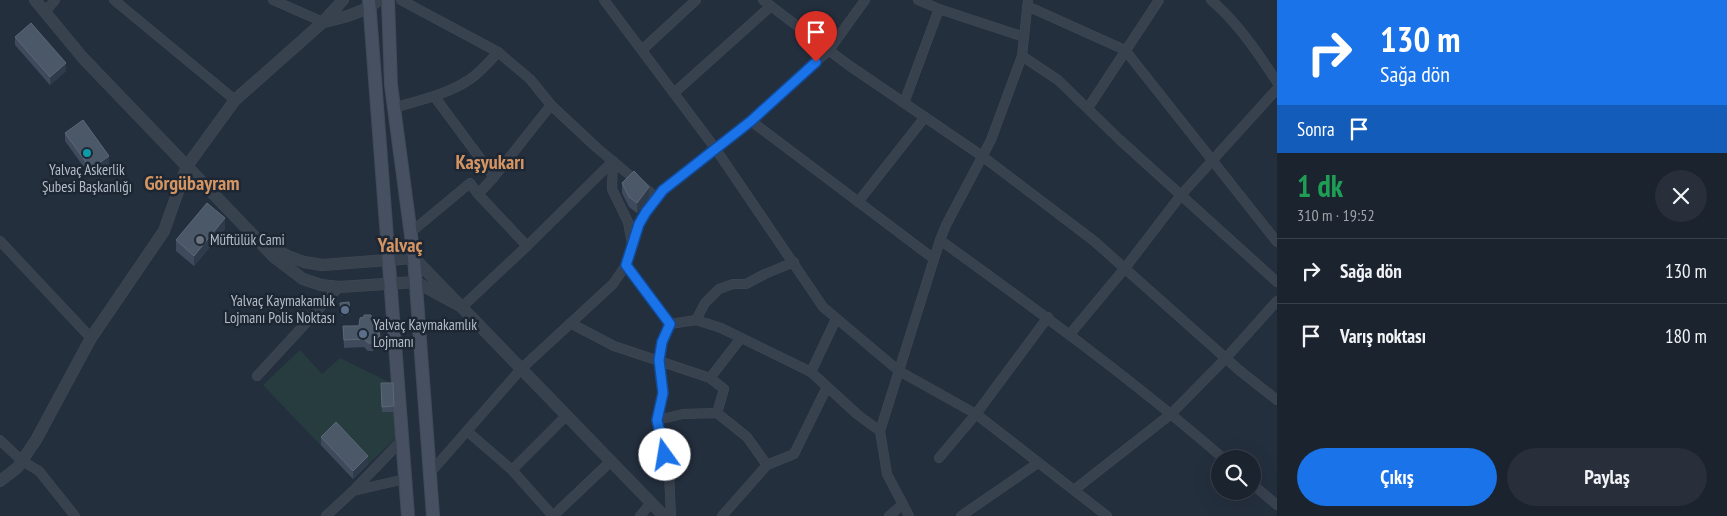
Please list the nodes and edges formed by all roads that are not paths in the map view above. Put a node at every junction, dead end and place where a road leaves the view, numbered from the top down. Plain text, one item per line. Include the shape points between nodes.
1 (34, 0) edge
2 (55, 0) edge
3 (114, 0) edge
4 (273, 0) edge
5 (343, 0) edge
6 (388, 0) edge
7 (401, 0) edge
8 (604, 0) edge
9 (696, 0) edge
10 (918, 0) edge
11 (1159, 0) edge
12 (1212, 0) edge
13 (372, 2) edge
14 (861, 2) edge
15 (767, 3) edge
16 (1028, 3) edge
17 (939, 9) junction
18 (45, 12) junction
19 (323, 22) junction
20 (1024, 37) junction
21 (642, 50) junction
22 (829, 50) junction
23 (1125, 50) junction
24 (498, 52) junction
25 (1022, 56) junction
26 (1277, 82) edge
27 (1277, 89) edge
28 (674, 93) junction
29 (434, 96) junction
30 (236, 100) junction
31 (904, 103) junction
32 (551, 105) junction
33 (394, 108) junction
34 (1088, 108) junction
35 (925, 117) junction
36 (751, 121) junction
37 (715, 148) junction
38 (982, 156) junction
39 (613, 161) junction
40 (1212, 162) junction
41 (187, 166) junction
42 (494, 176) junction
43 (478, 194) junction
44 (1181, 195) junction
45 (657, 198) junction
46 (858, 202) junction
47 (410, 232) junction
48 (256, 236) junction
49 (940, 240) junction
50 (0, 241) edge
51 (1277, 242) edge
52 (632, 245) junction
53 (527, 246) junction
54 (414, 258) junction
55 (934, 260) junction
56 (388, 261) junction
57 (794, 262) junction
58 (626, 265) junction
59 (1125, 268) junction
60 (416, 282) junction
61 (1277, 282) edge
62 (390, 285) junction
63 (340, 287) junction
64 (1277, 301) edge
65 (462, 307) junction
66 (1048, 317) junction
67 (836, 319) junction
68 (696, 320) junction
69 (570, 323) junction
70 (670, 324) junction
71 (1070, 334) junction
72 (91, 338) junction
73 (741, 338) junction
74 (1226, 358) junction
75 (659, 360) junction
76 (521, 369) junction
77 (811, 372) junction
78 (899, 372) junction
79 (257, 376) dead end
80 (710, 378) junction
81 (827, 387) junction
82 (1277, 400) edge
83 (716, 413) junction
84 (976, 414) junction
85 (1171, 414) junction
86 (566, 416) junction
87 (657, 420) junction
88 (467, 431) junction
89 (880, 431) junction
90 (0, 440) edge
91 (402, 440) junction
92 (1213, 450) edge
93 (940, 458) dead end
94 (22, 461) junction
95 (610, 462) junction
96 (1038, 463) junction
97 (767, 465) junction
98 (512, 470) junction
99 (430, 473) junction
100 (405, 479) junction
101 (0, 480) edge
102 (1074, 490) junction
103 (353, 491) junction
104 (1261, 492) edge
105 (651, 503) junction
106 (903, 504) junction
107 (1277, 505) edge
108 (75, 516) edge
109 (326, 516) edge
110 (408, 516) edge
111 (433, 516) edge
112 (553, 516) edge
113 (640, 516) edge
114 (664, 516) edge
115 (671, 516) edge
116 (722, 516) edge
117 (889, 516) edge
118 (909, 516) edge
119 (961, 516) edge
120 (1107, 516) edge

1 - 18 street
2 - 18 street
3 - 30 street
4 - 19 street
5 - 19 street
6 - 33 main road
7 - 24 street
8 - 21 street
9 - 21 street
10 - 17 street
11 - 23 street
12 - 26 street via 1253,46
13 - 19 street via 346,17
13 - 56 main road
14 - 22 street
15 - 22 street
15 - 28 street
16 - 20 street
16 - 23 street
17 - 20 street
17 - 31 street
18 - 41 street via 84,58
19 - 30 street
20 - 25 street
21 - 28 street
22 - 31 street
22 - 36 street
23 - 34 street
23 - 40 street
24 - 29 street via 467,82
24 - 32 street via 530,79
25 - 34 street via 1058,80
25 - 38 street
27 - 40 street
28 - 37 street
29 - 33 street
29 - 42 street
30 - 41 street
31 - 35 street
32 - 39 street
32 - 42 street
33 - 47 main road
34 - 44 street
35 - 38 street
35 - 46 street
36 - 37 street
36 - 46 street
37 - 45 street
37 - 57 street
38 - 49 street
38 - 59 street via 1094,240
39 - 45 street
39 - 52 street via 612,189 628,222
39 - 53 street
40 - 44 street
40 - 51 street
41 - 48 street
41 - 72 street via 164,231
42 - 43 street
43 - 47 street via 470,183
43 - 53 street
44 - 59 street
44 - 61 street
45 - 52 street via 639,224
46 - 55 street
47 - 54 main road
48 - 56 street via 288,256 313,264
48 - 63 street via 274,257 303,278 321,285
49 - 55 street
49 - 66 street
50 - 72 street
52 - 58 street
53 - 65 street
54 - 56 street
54 - 60 main road
54 - 65 street
55 - 78 street
56 - 62 main road
57 - 67 street via 823,307
57 - 68 street via 746,284 719,289 705,303
58 - 69 street via 612,284
58 - 70 street
59 - 71 street
59 - 74 street
60 - 62 street
60 - 65 street
60 - 99 main road
62 - 63 street
62 - 91 main road
63 - 79 street
64 - 74 street
65 - 76 street
66 - 71 street
66 - 84 street
67 - 77 street
67 - 78 street
68 - 70 street
68 - 73 street
69 - 75 street via 614,346
69 - 76 street
70 - 75 street
71 - 85 street
72 - 94 street
73 - 77 street
73 - 80 street
74 - 82 street
74 - 85 street
75 - 80 street
75 - 87 street via 663,393
76 - 86 street
76 - 88 street
77 - 81 street
78 - 84 street
78 - 89 street
80 - 83 street via 724,389
81 - 89 street
81 - 97 street via 794,454
83 - 87 street via 684,414
83 - 97 street via 747,436
84 - 93 street
84 - 96 street
85 - 92 street
85 - 102 street
86 - 95 street
86 - 98 street
87 - 115 street via 669,473
88 - 98 street
88 - 99 street
89 - 106 street via 886,474
90 - 94 street
91 - 100 main road
91 - 103 street
94 - 101 street
94 - 108 street via 39,471
95 - 105 street
95 - 112 street
96 - 102 street
96 - 119 street
97 - 116 street
98 - 112 street
99 - 111 main road
100 - 103 street
100 - 110 main road
102 - 120 street
103 - 109 street
104 - 107 street
105 - 113 street
105 - 114 street
106 - 117 street
106 - 118 street

